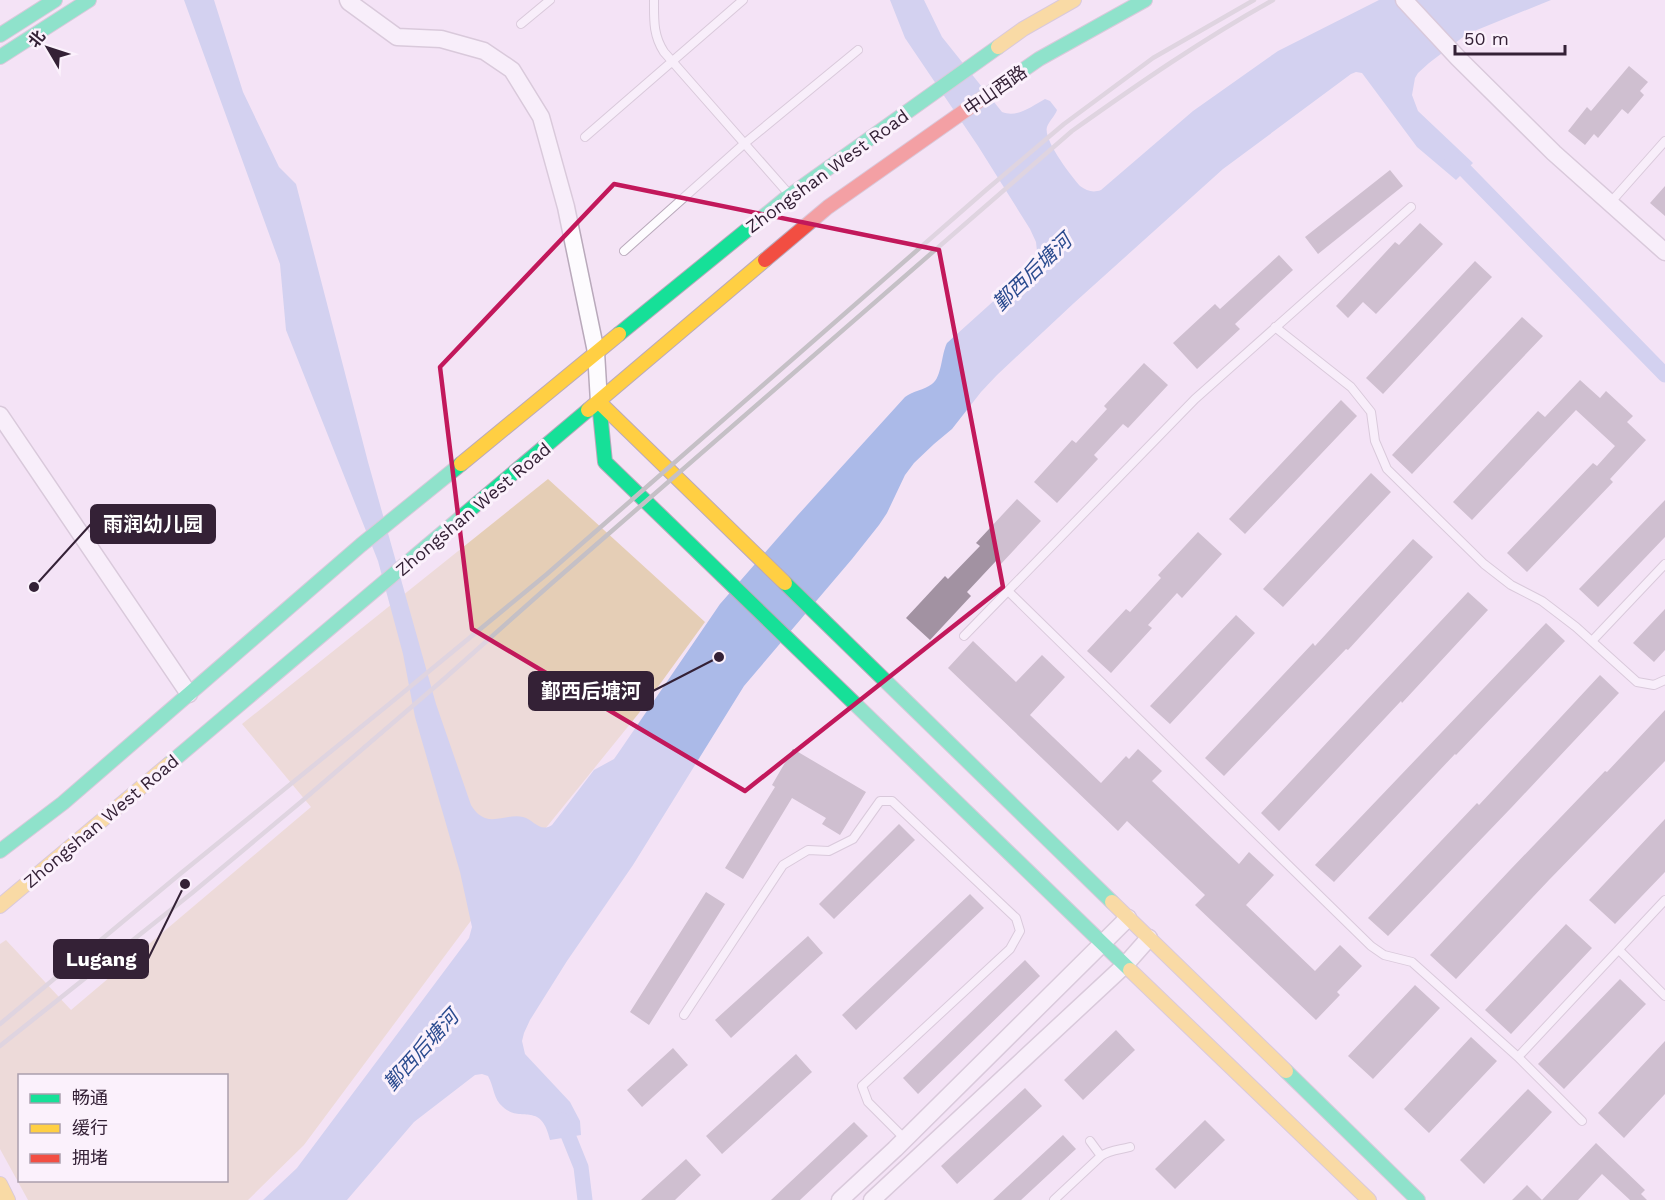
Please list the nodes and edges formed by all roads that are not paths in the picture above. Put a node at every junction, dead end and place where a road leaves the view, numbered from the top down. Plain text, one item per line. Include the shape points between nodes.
1 (56, 0) edge
2 (89, 0) edge
3 (348, 0) edge
4 (550, 0) edge
5 (654, 0) edge
6 (743, 0) edge
7 (1074, 0) edge
8 (1145, 0) edge
9 (1404, 0) edge
10 (521, 24) dead end
11 (0, 35) edge
12 (858, 50) dead end
13 (0, 57) edge
14 (672, 62) junction
15 (937, 90) joint
16 (952, 120) joint
17 (585, 137) dead end
18 (1665, 141) edge
19 (745, 143) junction
20 (790, 195) junction
21 (1610, 203) junction
22 (1411, 207) dead end
23 (624, 251) dead end
24 (1665, 252) edge
25 (1275, 327) junction
26 (596, 352) junction
27 (599, 402) junction
28 (0, 414) edge
29 (1665, 564) edge
30 (1008, 591) junction
31 (964, 636) dead end
32 (1592, 641) junction
33 (1665, 680) edge
34 (189, 694) junction
35 (0, 851) edge
36 (1665, 900) edge
37 (0, 906) edge
38 (1128, 918) junction
39 (1149, 938) junction
40 (1104, 944) junction
41 (1619, 950) junction
42 (1126, 964) junction
43 (1665, 996) edge
44 (684, 1015) dead end
45 (1518, 1057) junction
46 (1582, 1121) dead end
47 (905, 1139) junction
48 (1090, 1141) dead end
49 (1130, 1148) dead end
50 (1101, 1156) junction
51 (0, 1184) edge
52 (8, 1200) edge
53 (840, 1200) edge
54 (872, 1200) edge
55 (1054, 1200) edge
56 (1369, 1200) edge
57 (1418, 1200) edge

1 - 11 main road
2 - 13 main road
3 - 26 street via 397,37 441,39 484,51 512,70 541,117 566,207
4 - 10 lane
5 - 14 lane via 658,42
6 - 14 lane
7 - 15 main road, 中山西路 via 1023,29
8 - 16 main road, 中山西路 via 1039,59
9 - 21 street via 1554,153
12 - 19 lane
14 - 17 lane
14 - 19 lane
15 - 20 main road, Zhongshan West Road
16 - 27 main road, Zhongshan West Road via 828,207
18 - 21 lane
19 - 20 lane
19 - 23 lane
20 - 26 main road, Zhongshan West Road
21 - 24 street
22 - 25 lane
25 - 30 lane via 1196,399
25 - 32 lane via 1350,387 1371,412 1375,441 1387,469 1484,564
26 - 27 street
26 - 34 main road, Zhongshan West Road via 361,545
27 - 37 main road, Zhongshan West Road
27 - 38 main road
27 - 40 main road via 605,462
28 - 34 street
29 - 32 lane
30 - 31 lane
30 - 45 lane via 1371,946 1384,955 1412,962
32 - 33 lane via 1637,682 1654,685
34 - 35 main road, Zhongshan West Road
36 - 41 lane
38 - 39 main road
38 - 40 street
39 - 42 street
39 - 57 main road
40 - 42 main road
40 - 47 street
41 - 43 lane
41 - 45 lane
42 - 54 street
42 - 56 main road
44 - 47 lane via 783,865 808,850 829,851 853,839 880,801 892,801 1016,918 1020,931 1010,949 862,1086 868,1102
45 - 46 lane
47 - 53 street
48 - 50 lane
49 - 50 lane
50 - 55 lane
51 - 52 main road

